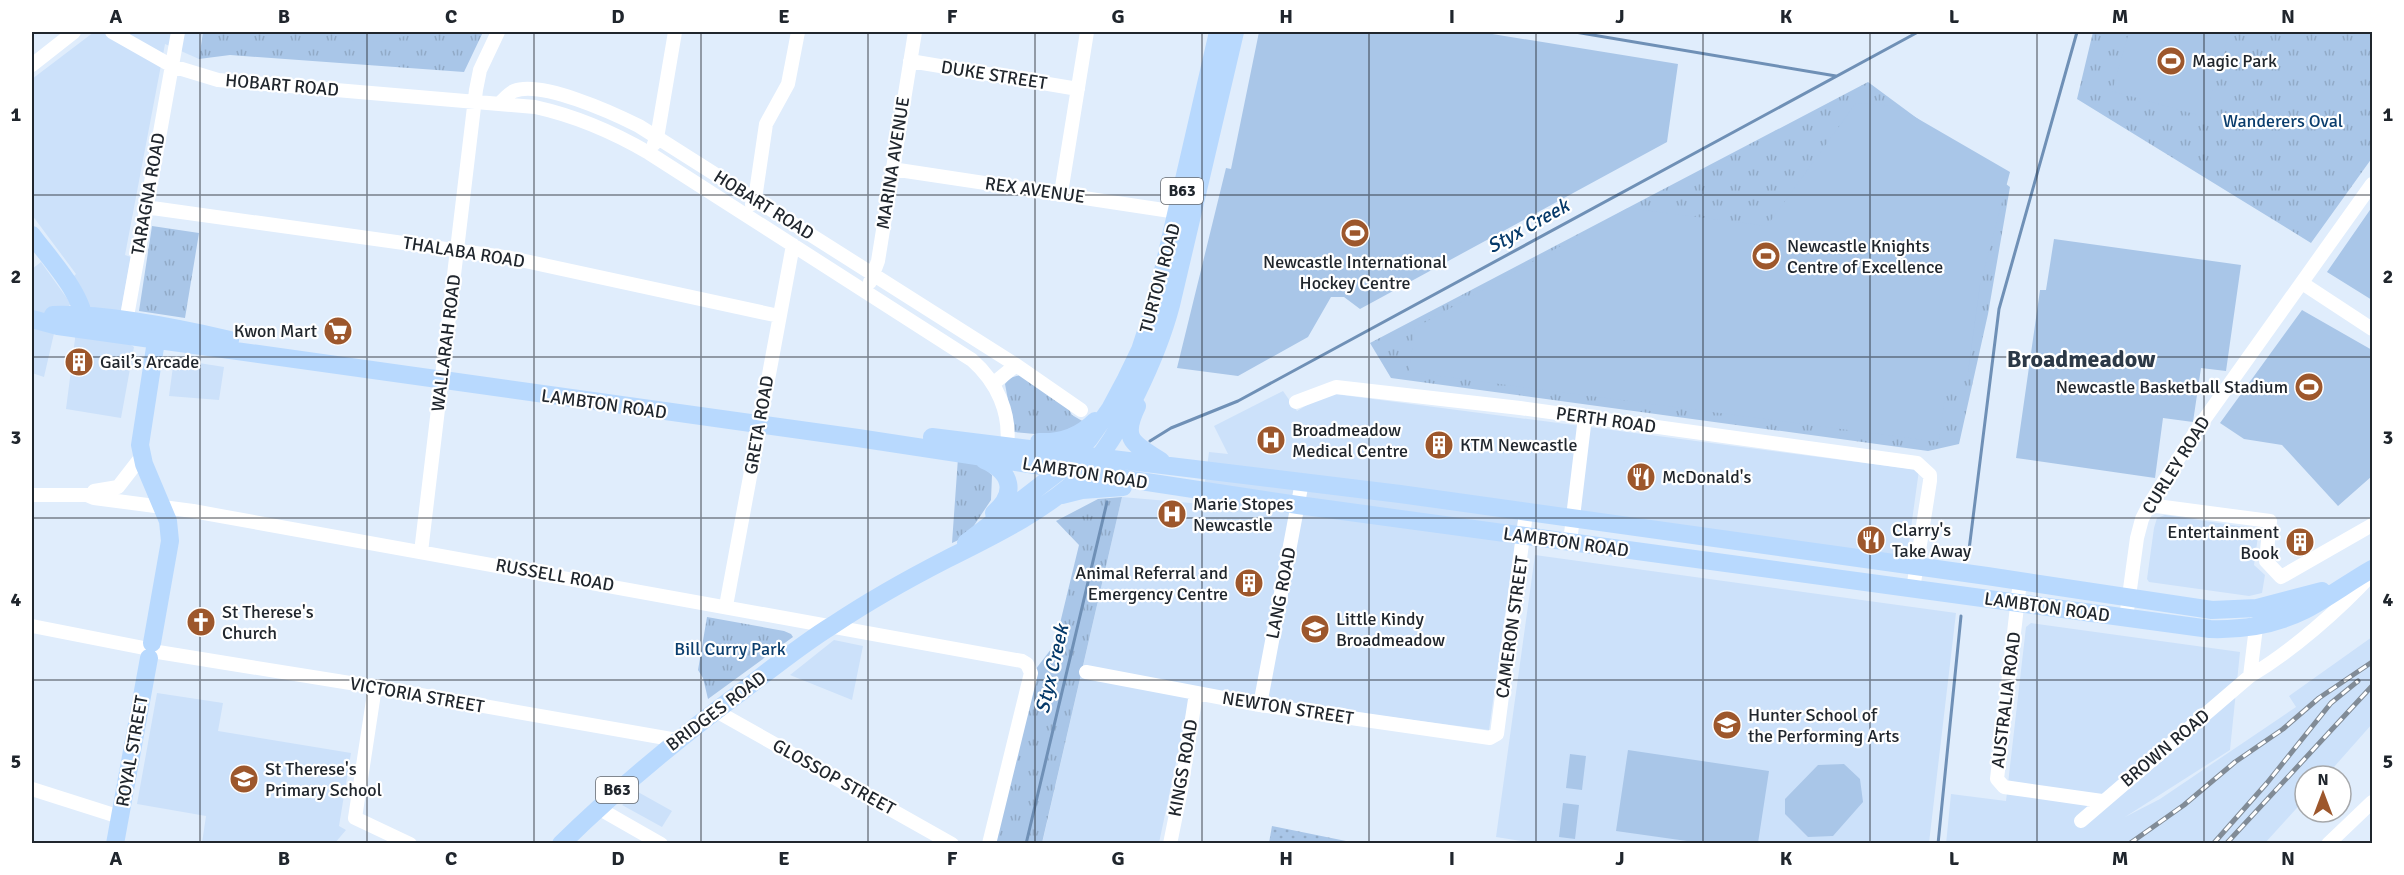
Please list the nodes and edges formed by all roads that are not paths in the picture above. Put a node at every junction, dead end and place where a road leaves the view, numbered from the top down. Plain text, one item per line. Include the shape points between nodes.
1 (74, 32) edge
2 (112, 32) edge
3 (178, 32) edge
4 (498, 32) edge
5 (675, 32) edge
6 (798, 32) edge
7 (915, 32) edge
8 (1087, 32) edge
9 (1218, 32) edge
10 (1235, 32) edge
11 (910, 62) junction
12 (32, 65) edge
13 (172, 66) junction
14 (1078, 89) junction
15 (474, 100) junction
16 (500, 103) junction
17 (657, 138) junction
18 (649, 153) junction
19 (892, 169) junction
20 (2373, 183) edge
21 (1061, 193) junction
22 (755, 199) junction
23 (145, 207) junction
24 (1177, 212) junction
25 (745, 215) junction
26 (32, 235) edge
27 (793, 244) junction
28 (457, 250) junction
29 (874, 275) junction
30 (2302, 283) junction
31 (864, 292) junction
32 (779, 316) junction
33 (32, 318) edge
34 (126, 322) junction
35 (84, 323) junction
36 (2373, 330) edge
37 (157, 333) junction
38 (1016, 365) junction
39 (1148, 369) junction
40 (442, 376) junction
41 (994, 383) junction
42 (1296, 402) dead end
43 (1110, 409) junction
44 (1082, 410) dead end
45 (1585, 417) junction
46 (759, 419) junction
47 (1007, 446) junction
48 (974, 455) junction
49 (142, 456) junction
50 (1097, 458) junction
51 (1068, 462) junction
52 (1167, 466) junction
53 (1085, 473) junction
54 (1302, 482) junction
55 (1146, 483) junction
56 (32, 495) edge
57 (87, 495) junction
58 (1053, 499) junction
59 (1298, 505) junction
60 (2149, 505) junction
61 (163, 508) junction
62 (1526, 513) junction
63 (1573, 519) junction
64 (986, 525) junction
65 (2373, 525) edge
66 (1524, 536) junction
67 (1570, 542) junction
68 (421, 552) junction
69 (946, 560) junction
70 (1917, 566) junction
71 (2373, 569) edge
72 (2373, 574) edge
73 (2020, 580) junction
74 (1913, 589) junction
75 (2129, 598) junction
76 (2018, 603) junction
77 (726, 606) junction
78 (2257, 617) junction
79 (2126, 618) junction
80 (32, 626) edge
81 (831, 626) junction
82 (151, 650) junction
83 (1086, 672) dead end
84 (2250, 676) junction
85 (375, 687) junction
86 (1196, 693) junction
87 (1260, 705) junction
88 (716, 711) junction
89 (1491, 738) joint
90 (677, 740) junction
91 (32, 789) edge
92 (2102, 801) junction
93 (2370, 806) edge
94 (598, 808) junction
95 (120, 817) junction
96 (2080, 820) dead end
97 (115, 843) edge
98 (410, 843) edge
99 (561, 843) edge
100 (661, 843) edge
101 (952, 843) edge
102 (989, 843) edge
103 (1170, 843) edge
104 (2328, 843) edge

1 - 12 street
2 - 13 street, HOBART ROAD
3 - 13 street, TARAGNA ROAD
4 - 15 street, WALLARAH ROAD via 479,75
5 - 17 street
6 - 22 street via 788,84 765,124
7 - 11 street, MARINA AVENUE
8 - 14 street
9 - 24 main road, TURTON ROAD / B63
10 - 39 main road, TURTON ROAD / B63 via 1171,305
11 - 14 street, DUKE STREET
11 - 19 street, MARINA AVENUE
13 - 15 street, HOBART ROAD via 218,80
13 - 23 street, TARAGNA ROAD
14 - 21 street
15 - 16 street, HOBART ROAD
15 - 28 street, WALLARAH ROAD
16 - 17 street, HOBART ROAD via 514,91 541,89 614,113
16 - 18 street, HOBART ROAD via 566,115
17 - 18 street
17 - 22 street, HOBART ROAD
18 - 25 street, HOBART ROAD
19 - 21 street, REX AVENUE
19 - 29 street, MARINA AVENUE
20 - 30 street, CURLEY ROAD
21 - 24 street, REX AVENUE
22 - 25 street
22 - 29 street, HOBART ROAD
23 - 28 street, THALABA ROAD
23 - 34 street, TARAGNA ROAD
24 - 43 main road, TURTON ROAD / B63 via 1146,334
25 - 27 street, HOBART ROAD
26 - 35 main road via 67,283
27 - 31 street, HOBART ROAD
27 - 32 street, GRETA ROAD
28 - 32 street, THALABA ROAD via 511,258
28 - 40 street, WALLARAH ROAD
29 - 31 street, MARINA AVENUE
29 - 38 street, HOBART ROAD
30 - 36 street
30 - 60 street, CURLEY ROAD via 2196,431
31 - 41 street, HOBART ROAD via 960,351
32 - 46 street, GRETA ROAD
33 - 35 main road, LAMBTON ROAD
34 - 35 main road, LAMBTON ROAD
34 - 37 main road, LAMBTON ROAD
35 - 37 main road, LAMBTON ROAD
37 - 40 main road, LAMBTON ROAD via 243,342
37 - 49 main road via 140,436
38 - 41 street
38 - 44 street, HOBART ROAD
39 - 50 main road, TURTON ROAD / B63
39 - 52 main road via 1150,381 1132,416 1131,432 1140,450
40 - 46 main road, LAMBTON ROAD
40 - 68 street, WALLARAH ROAD
41 - 47 street, HOBART ROAD via 1009,430
42 - 45 street, PERTH ROAD via 1336,387
43 - 47 main road via 1087,429 1061,441
43 - 51 main road, TURTON ROAD / B63
45 - 63 street
45 - 70 street, PERTH ROAD via 1917,463 1930,475
46 - 47 main road, LAMBTON ROAD
46 - 48 main road, LAMBTON ROAD
46 - 77 street, GRETA ROAD
47 - 51 main road, LAMBTON ROAD
48 - 51 main road, LAMBTON ROAD
48 - 64 main road via 997,465 1007,481 1005,504
49 - 57 street, RUSSELL ROAD via 118,487
49 - 61 main road, ROYAL STREET
50 - 51 main road, LAMBTON ROAD
50 - 52 main road, LAMBTON ROAD
50 - 53 main road, BRIDGES ROAD / B63
51 - 53 main road, LAMBTON ROAD
51 - 64 main road, BRIDGES ROAD / B63
52 - 54 main road, LAMBTON ROAD
53 - 55 main road, LAMBTON ROAD
53 - 58 main road, BRIDGES ROAD / B63
54 - 59 street, LANG ROAD
54 - 62 main road, LAMBTON ROAD
55 - 58 main road via 1074,491
55 - 59 main road, LAMBTON ROAD
56 - 57 street, RUSSELL ROAD
57 - 61 street, RUSSELL ROAD
58 - 69 main road, BRIDGES ROAD / B63 via 997,535
59 - 66 main road, LAMBTON ROAD
59 - 87 street, LANG ROAD
60 - 65 street via 2270,521 2266,561 2281,577
60 - 75 street, CURLEY ROAD via 2137,538
61 - 68 street, RUSSELL ROAD
61 - 82 main road, ROYAL STREET via 170,541
62 - 63 main road, LAMBTON ROAD
62 - 66 street, CAMERON STREET
63 - 67 street
63 - 70 main road, LAMBTON ROAD
64 - 69 main road, BRIDGES ROAD / B63
66 - 67 main road, LAMBTON ROAD
66 - 89 street, CAMERON STREET via 1497,734
67 - 74 main road, LAMBTON ROAD
68 - 77 street, RUSSELL ROAD
69 - 81 main road, BRIDGES ROAD / B63
70 - 73 main road, LAMBTON ROAD
70 - 74 street
71 - 78 main road, LAMBTON ROAD via 2341,586
72 - 84 street, BROWN ROAD via 2269,665
73 - 75 main road, LAMBTON ROAD
73 - 76 street, AUSTRALIA ROAD
74 - 76 main road, LAMBTON ROAD
75 - 78 main road, LAMBTON ROAD
75 - 79 street, CURLEY ROAD
76 - 79 main road, LAMBTON ROAD
76 - 92 street, AUSTRALIA ROAD via 1997,779 2004,787
77 - 81 street, RUSSELL ROAD
78 - 79 main road, LAMBTON ROAD via 2232,630
78 - 84 street
80 - 82 street, VICTORIA STREET
81 - 88 main road, BRIDGES ROAD / B63
81 - 102 street, RUSSELL ROAD via 1027,664 1031,673
82 - 85 street, VICTORIA STREET
82 - 95 main road, ROYAL STREET
83 - 86 street, NEWTON STREET
84 - 92 street, BROWN ROAD
85 - 90 street, VICTORIA STREET
85 - 98 street via 355,818
86 - 87 street, NEWTON STREET
86 - 103 street, KINGS ROAD
87 - 89 street, NEWTON STREET
88 - 90 main road, BRIDGES ROAD / B63
88 - 101 street, GLOSSOP STREET
90 - 94 main road, BRIDGES ROAD / B63
91 - 95 street
92 - 96 street, BROWN ROAD
93 - 104 street
94 - 99 main road, BRIDGES ROAD / B63
94 - 100 street
95 - 97 main road, ROYAL STREET

